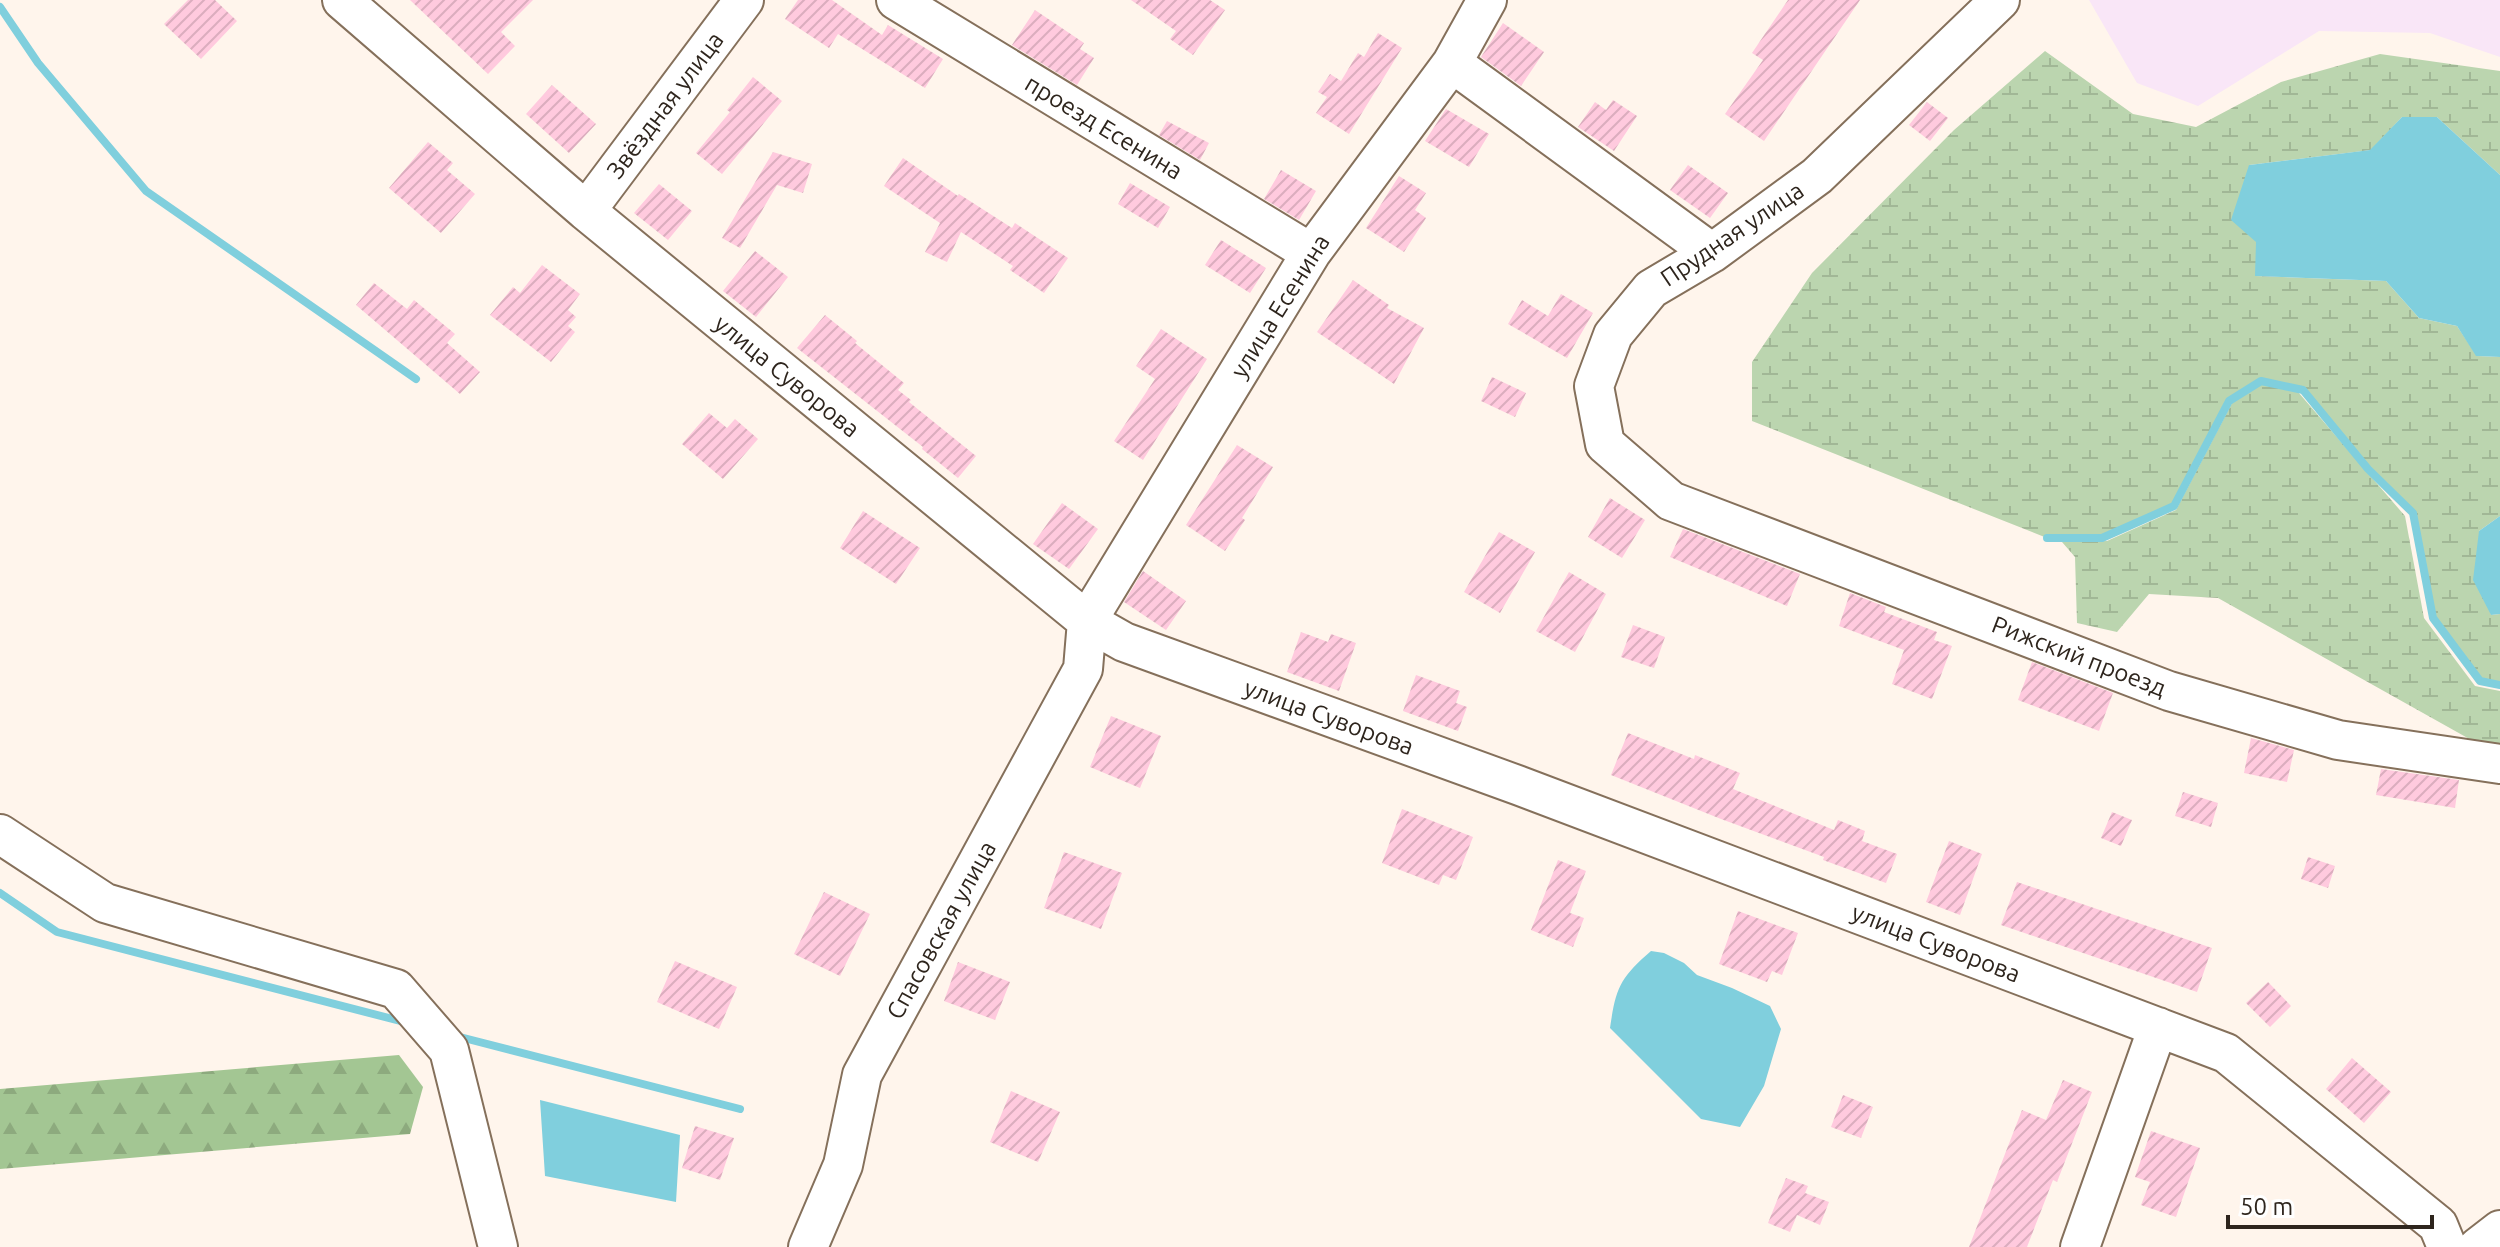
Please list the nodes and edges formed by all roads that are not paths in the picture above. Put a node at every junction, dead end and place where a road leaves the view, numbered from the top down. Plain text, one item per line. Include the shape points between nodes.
1 (342, 0) edge
2 (744, 0) edge
3 (896, 0) edge
4 (1487, 0) edge
5 (2000, 0) edge
6 (1452, 63) junction
7 (586, 211) junction
8 (1311, 253) junction
9 (1712, 253) junction
10 (1671, 501) joint
11 (1087, 621) junction
12 (2500, 764) edge
13 (0, 834) edge
14 (2158, 1027) junction
15 (2500, 1230) edge
16 (2442, 1236) edge
17 (498, 1247) edge
18 (808, 1247) edge
19 (2080, 1247) edge
20 (2478, 1247) edge

1 - 7 street, улица Суворова
2 - 7 street, Звёздная улица
3 - 8 street, проезд Есенина
4 - 6 street, улица Есенина
5 - 9 street, Прудная улица via 1817,176
6 - 8 street, улица Есенина
6 - 9 street
7 - 11 street, улица Суворова
8 - 11 street, улица Есенина
9 - 10 street, Прудная улица via 1651,289 1613,335 1594,386 1605,444
10 - 12 street, Рижский проезд via 2169,691 2338,740
11 - 14 street, улица Суворова via 1124,642
11 - 18 street, Спасовская улица via 1083,669 862,1075 843,1165
13 - 17 street via 105,903 396,989 449,1050
14 - 16 street, улица Суворова via 2226,1053
14 - 19 street
15 - 20 street

